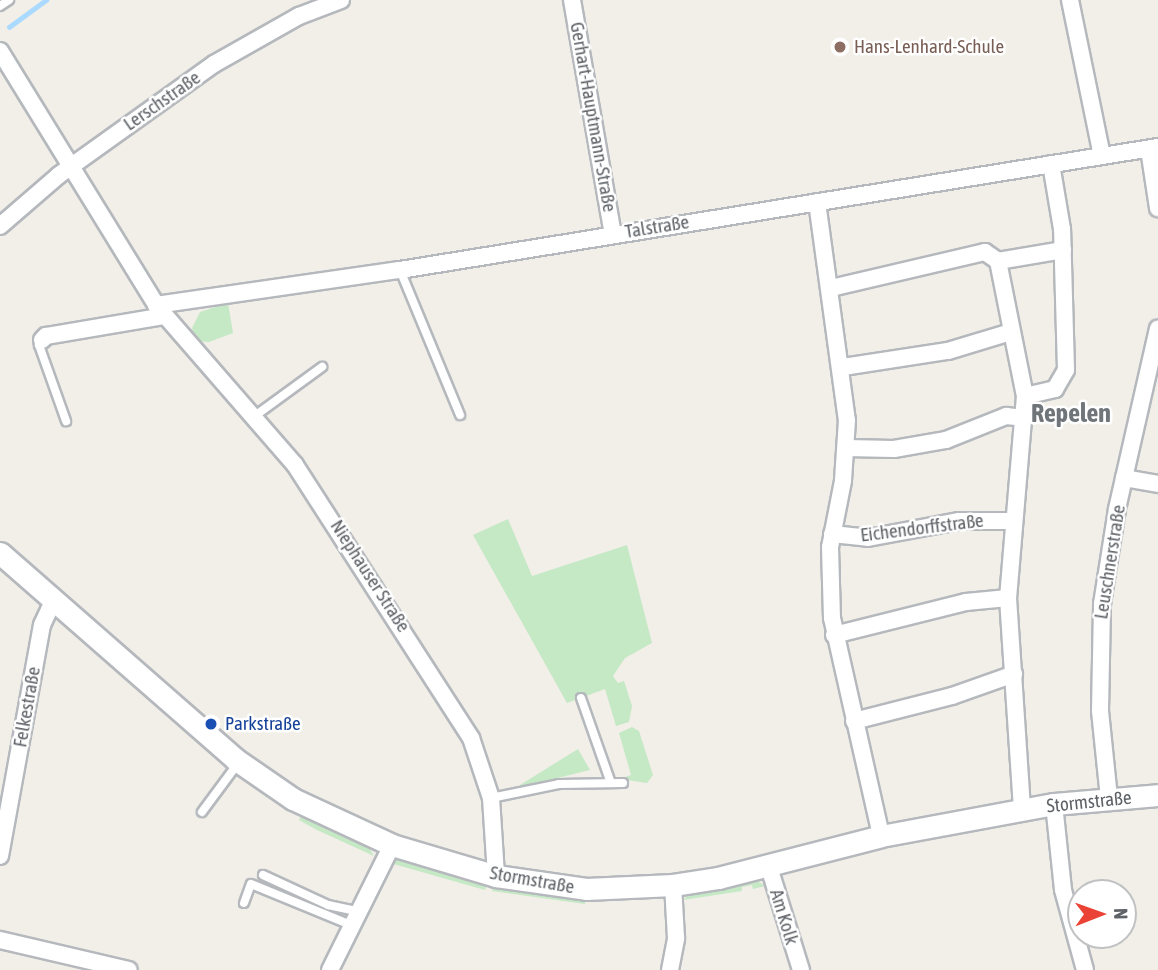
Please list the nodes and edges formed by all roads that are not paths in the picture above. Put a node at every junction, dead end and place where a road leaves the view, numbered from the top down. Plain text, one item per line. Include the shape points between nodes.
1 (9, 0) edge
2 (341, 0) edge
3 (572, 0) edge
4 (1070, 0) edge
5 (0, 6) edge
6 (0, 51) edge
7 (1153, 148) edge
8 (1102, 156) junction
9 (1051, 164) junction
10 (73, 165) junction
11 (817, 202) junction
12 (1158, 208) edge
13 (0, 226) edge
14 (613, 234) junction
15 (1063, 250) junction
16 (998, 261) junction
17 (400, 270) junction
18 (831, 288) junction
19 (160, 310) junction
20 (1158, 329) edge
21 (1011, 332) junction
22 (43, 340) joint
23 (843, 366) junction
24 (322, 367) dead end
25 (1025, 396) junction
26 (460, 415) dead end
27 (252, 418) junction
28 (1024, 418) junction
29 (66, 421) dead end
30 (846, 449) junction
31 (1124, 478) junction
32 (1158, 484) edge
33 (1012, 521) junction
34 (832, 534) junction
35 (0, 554) edge
36 (1007, 598) junction
37 (53, 601) junction
38 (834, 635) junction
39 (1014, 674) junction
40 (581, 698) dead end
41 (854, 721) junction
42 (239, 762) junction
43 (611, 783) junction
44 (623, 783) dead end
45 (1158, 795) edge
46 (491, 798) junction
47 (1109, 799) junction
48 (1054, 804) junction
49 (1022, 810) junction
50 (202, 812) dead end
51 (881, 835) junction
52 (392, 845) junction
53 (0, 856) edge
54 (768, 864) junction
55 (263, 875) dead end
56 (496, 876) junction
57 (673, 885) junction
58 (244, 903) dead end
59 (354, 918) junction
60 (0, 940) edge
61 (129, 970) edge
62 (330, 970) edge
63 (670, 970) edge
64 (801, 970) edge
65 (1085, 970) edge

1 - 5 lane
2 - 10 street, Lerschstraße via 299,16 214,64
3 - 14 street, Gerhart-Hauptmann-Straße
4 - 8 street
6 - 10 street, Niephauser Straße
7 - 8 street, Talstraße
7 - 12 street
8 - 9 street, Talstraße
9 - 11 street, Talstraße
9 - 15 street
10 - 13 street, Lerschstraße
10 - 19 street, Niephauser Straße
11 - 14 street, Talstraße
11 - 18 street, Eichendorffstraße
14 - 17 street, Talstraße
15 - 16 street
15 - 25 street via 1066,370 1055,389
16 - 18 street via 985,252
16 - 21 street, Eichendorffstraße
17 - 19 street, Talstraße
17 - 26 lane
18 - 23 street, Eichendorffstraße
19 - 22 street
19 - 27 street, Niephauser Straße
20 - 31 street, Leuschnerstraße
21 - 23 street via 948,351
21 - 25 street, Eichendorffstraße
22 - 29 lane via 39,345
23 - 30 street, Eichendorffstraße
24 - 27 lane
25 - 28 street, Eichendorffstraße
27 - 46 street, Niephauser Straße via 295,465 416,648 471,738
28 - 30 street via 1006,416 946,440 894,449
28 - 33 street, Eichendorffstraße
30 - 34 street, Eichendorffstraße
31 - 32 street
31 - 47 street, Leuschnerstraße via 1107,568 1099,647
33 - 34 street, Eichendorffstraße via 959,521 868,538
33 - 36 street, Eichendorffstraße
34 - 38 street, Eichendorffstraße
35 - 37 street, Stormstraße
36 - 38 street via 966,602
36 - 39 street, Eichendorffstraße
37 - 42 street, Stormstraße
37 - 53 street, Felkestraße via 42,625
38 - 41 street, Eichendorffstraße
39 - 41 street via 952,696
39 - 49 street, Eichendorffstraße
40 - 43 lane
41 - 51 street, Eichendorffstraße
42 - 50 lane
42 - 52 street, Stormstraße via 293,799
43 - 44 lane
43 - 46 lane via 559,785
45 - 47 street, Stormstraße
46 - 56 street, Niephauser Straße
47 - 48 street, Stormstraße
48 - 49 street, Stormstraße
48 - 65 street via 1063,890
49 - 51 street, Stormstraße
51 - 54 street, Stormstraße
52 - 56 street, Stormstraße
52 - 59 street
54 - 57 street, Stormstraße
54 - 64 street, Am Kolk
55 - 59 lane
56 - 57 street, Stormstraße via 586,889
57 - 63 street via 676,938
58 - 59 lane via 251,884
59 - 62 street
60 - 61 street

